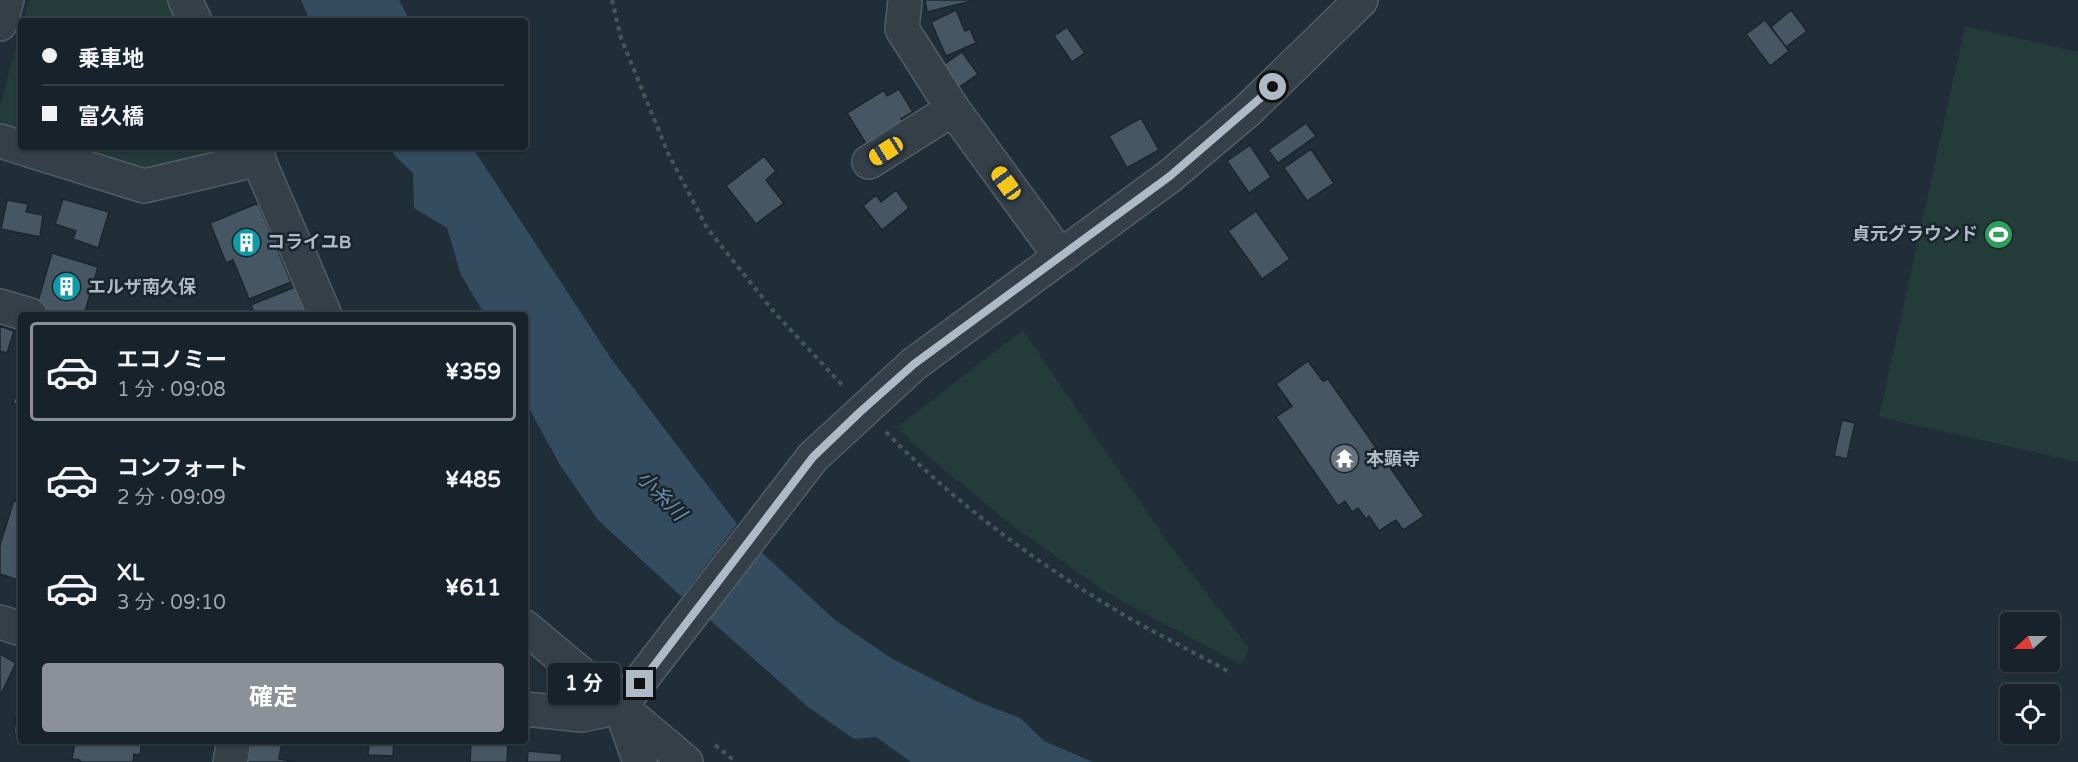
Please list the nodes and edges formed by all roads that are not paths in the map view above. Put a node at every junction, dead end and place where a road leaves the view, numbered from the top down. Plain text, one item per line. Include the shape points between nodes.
1 (7, 0) edge
2 (185, 0) edge
3 (905, 0) edge
4 (1361, 0) edge
5 (194, 18) edge
6 (0, 24) edge
7 (953, 109) junction
8 (0, 141) edge
9 (18, 147) edge
10 (29, 150) edge
11 (256, 153) edge
12 (869, 162) dead end
13 (1054, 260) junction
14 (0, 306) edge
15 (20, 312) edge
16 (324, 312) edge
17 (0, 622) edge
18 (18, 628) edge
19 (528, 629) edge
20 (630, 695) junction
21 (528, 709) edge
22 (233, 744) edge
23 (230, 762) edge
24 (640, 762) edge
25 (686, 762) edge

1 - 6 street
2 - 5 street
3 - 7 street via 902,29
4 - 13 street via 1247,111 1170,176
7 - 12 street
7 - 13 street
8 - 9 street
10 - 11 street via 144,186
11 - 16 street
13 - 20 street via 914,364 813,457
14 - 15 street
17 - 18 street
19 - 20 street
20 - 21 street via 582,715
20 - 24 street
20 - 25 street
22 - 23 street

